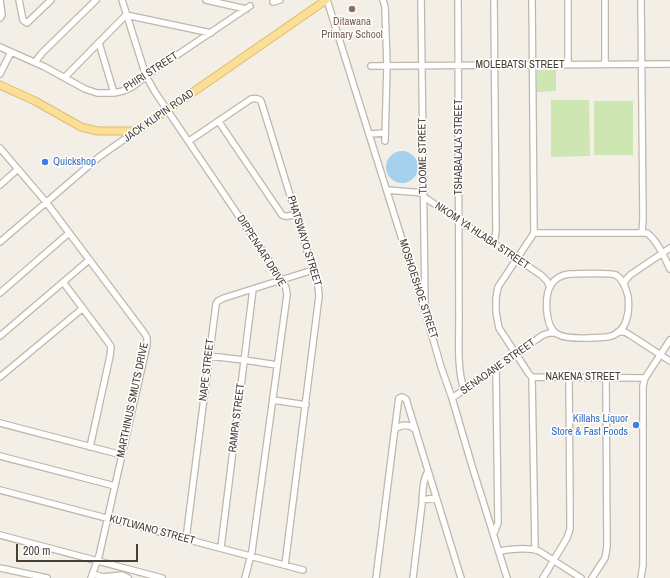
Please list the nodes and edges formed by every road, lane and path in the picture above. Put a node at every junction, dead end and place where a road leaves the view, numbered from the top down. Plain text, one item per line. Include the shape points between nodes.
1 (0, 0) edge
2 (19, 0) edge
3 (52, 0) edge
4 (96, 0) edge
5 (122, 0) edge
6 (206, 0) edge
7 (280, 0) edge
8 (326, 0) edge
9 (383, 0) edge
10 (421, 0) edge
11 (458, 0) edge
12 (494, 0) edge
13 (532, 0) edge
14 (568, 0) edge
15 (605, 0) edge
16 (641, 0) edge
17 (273, 2) dead end
18 (126, 15) junction
19 (0, 18) edge
20 (211, 33) junction
21 (99, 43) junction
22 (0, 47) edge
23 (11, 52) junction
24 (35, 62) junction
25 (568, 64) junction
26 (605, 64) junction
27 (641, 64) junction
28 (670, 64) edge
29 (387, 65) junction
30 (422, 65) junction
31 (459, 65) junction
32 (495, 65) junction
33 (532, 65) junction
34 (371, 66) dead end
35 (0, 74) edge
36 (146, 76) junction
37 (65, 77) junction
38 (0, 85) edge
39 (114, 93) junction
40 (167, 110) junction
41 (219, 122) junction
42 (137, 131) junction
43 (385, 133) junction
44 (369, 134) junction
45 (385, 141) dead end
46 (189, 142) junction
47 (0, 148) edge
48 (18, 170) junction
49 (0, 185) edge
50 (387, 190) junction
51 (424, 195) junction
52 (46, 202) junction
53 (296, 214) junction
54 (458, 220) junction
55 (642, 233) junction
56 (69, 234) junction
57 (534, 234) junction
58 (0, 242) edge
59 (494, 244) junction
60 (670, 248) edge
61 (662, 254) junction
62 (516, 259) junction
63 (89, 260) junction
64 (670, 269) edge
65 (313, 270) junction
66 (540, 275) junction
67 (630, 275) junction
68 (618, 277) junction
69 (282, 280) junction
70 (555, 280) junction
71 (63, 282) junction
72 (624, 285) junction
73 (550, 287) junction
74 (253, 289) junction
75 (0, 292) edge
76 (82, 308) junction
77 (425, 311) junction
78 (626, 322) junction
79 (550, 326) junction
80 (618, 332) junction
81 (555, 333) junction
82 (630, 335) junction
83 (0, 336) edge
84 (543, 336) junction
85 (670, 340) edge
86 (516, 355) junction
87 (661, 355) junction
88 (209, 356) junction
89 (244, 360) junction
90 (670, 361) edge
91 (277, 365) junction
92 (496, 368) junction
93 (0, 377) edge
94 (532, 377) junction
95 (569, 377) junction
96 (606, 378) junction
97 (645, 378) junction
98 (464, 390) junction
99 (452, 398) junction
100 (273, 400) junction
101 (306, 405) junction
102 (0, 423) edge
103 (395, 429) junction
104 (415, 430) junction
105 (90, 447) junction
106 (122, 455) junction
107 (0, 456) edge
108 (428, 471) junction
109 (115, 486) junction
110 (0, 490) edge
111 (436, 498) junction
112 (422, 500) junction
113 (108, 518) junction
114 (494, 533) junction
115 (0, 535) edge
116 (186, 539) junction
117 (221, 547) junction
118 (535, 549) junction
119 (500, 551) junction
120 (251, 556) junction
121 (554, 560) junction
122 (97, 561) junction
123 (285, 565) junction
124 (0, 568) edge
125 (303, 570) dead end
126 (20, 575) edge
127 (92, 576) edge
128 (158, 577) edge
129 (46, 578) edge
130 (128, 578) edge
131 (245, 578) edge
132 (376, 578) edge
133 (413, 578) edge
134 (461, 578) edge
135 (508, 578) edge
136 (543, 578) edge
137 (581, 578) edge
138 (592, 578) edge
139 (641, 578) edge

1 - 19 street
2 - 3 street via 22,18 27,23
4 - 24 street
5 - 18 street, DIPPENAAR DRIVE
6 - 20 street, PHIRI STREET via 248,7
7 - 17 street
8 - 40 main road, JACK KLIPIN ROAD
8 - 44 street, MOSHOESHOE STREET
9 - 29 street
10 - 30 street, TLOOME STREET
11 - 31 street, TSHABALALA STREET
12 - 32 street
13 - 33 street
14 - 25 street
15 - 26 street
16 - 27 street
18 - 20 street
18 - 21 street
18 - 36 street, DIPPENAAR DRIVE
20 - 36 street, PHIRI STREET
21 - 37 street
21 - 39 street
22 - 23 street, PHIRI STREET
23 - 24 street, PHIRI STREET
23 - 35 street
24 - 37 street, PHIRI STREET
25 - 26 street, MOLEBATSI STREET
25 - 33 street, MOLEBATSI STREET
26 - 27 street, MOLEBATSI STREET
27 - 28 street, MOLEBATSI STREET
27 - 55 street
29 - 30 street, MOLEBATSI STREET
29 - 34 street, MOLEBATSI STREET
29 - 43 street
30 - 31 street, MOLEBATSI STREET
30 - 51 street, TLOOME STREET
31 - 32 street, MOLEBATSI STREET
31 - 54 street, TSHABALALA STREET
32 - 33 street, MOLEBATSI STREET
32 - 59 street
33 - 57 street
36 - 39 street, PHIRI STREET via 128,89
36 - 40 street, DIPPENAAR DRIVE
37 - 39 street, PHIRI STREET via 93,92
38 - 42 main road via 81,127 98,131
40 - 42 main road, JACK KLIPIN ROAD
40 - 46 street, DIPPENAAR DRIVE
41 - 46 street, PHATSWAYO STREET
41 - 53 street via 282,215 288,217
41 - 53 street, PHATSWAYO STREET via 251,99 257,98 261,101
42 - 52 street, JACK KLIPIN ROAD via 99,157
43 - 44 street
43 - 45 street
44 - 50 street, MOSHOESHOE STREET
46 - 69 street, DIPPENAAR DRIVE
47 - 48 street, MARTHINUS SMUTS DRIVE
48 - 49 street
48 - 52 street, MARTHINUS SMUTS DRIVE
50 - 51 street, NKOM YA HLABA STREET
50 - 77 street, MOSHOESHOE STREET
51 - 54 street, NKOM YA HLABA STREET
51 - 77 street, TLOOME STREET
52 - 56 street, MARTHINUS SMUTS DRIVE
52 - 58 street, JACK KLIPIN ROAD
53 - 65 street, PHATSWAYO STREET
54 - 59 street, NKOM YA HLABA STREET
54 - 98 street, TSHABALALA STREET via 460,371
55 - 57 street
55 - 61 street via 650,235
56 - 63 street, MARTHINUS SMUTS DRIVE
56 - 75 street
57 - 62 street, NAKENA STREET
59 - 62 street, NKOM YA HLABA STREET
60 - 61 street
61 - 64 street
61 - 67 street
62 - 66 street, NKOM YA HLABA STREET
62 - 86 street, NAKENA STREET via 498,287 496,298 499,328
63 - 71 street
63 - 106 street, MARTHINUS SMUTS DRIVE via 147,338
65 - 69 street, NAPE STREET
65 - 101 street, PHATSWAYO STREET via 319,296
66 - 70 street, NKOM YA HLABA STREET
66 - 73 street, NKOM YA HLABA STREET
67 - 68 street
67 - 72 street
68 - 70 street via 612,274 569,274
68 - 72 street
69 - 74 street, NAPE STREET
69 - 91 street, DIPPENAAR DRIVE via 287,295
70 - 73 street
71 - 76 street
71 - 83 street
72 - 78 street via 629,306
73 - 79 street via 547,304
74 - 88 street, NAPE STREET via 216,302
74 - 89 street, RAMPA STREET
76 - 93 street
76 - 105 street via 111,347
77 - 99 street, MOSHOESHOE STREET
78 - 80 street
78 - 82 street
79 - 81 street
79 - 84 street, SENAOANE STREET
80 - 81 street via 611,337 598,338 568,337
80 - 82 street
81 - 84 street, SENAOANE STREET
82 - 87 street
84 - 86 street, SENAOANE STREET
85 - 87 street
86 - 92 street, SENAOANE STREET
86 - 94 street, NAKENA STREET
87 - 90 street
87 - 97 street
88 - 89 street
88 - 116 street, NAPE STREET
89 - 91 street
89 - 117 street, RAMPA STREET
91 - 100 street, DIPPENAAR DRIVE
92 - 98 street, SENAOANE STREET
92 - 114 street via 498,523
94 - 95 street, NAKENA STREET
94 - 118 street
95 - 96 street, NAKENA STREET
95 - 121 street via 570,529
96 - 97 street, NAKENA STREET
96 - 138 street via 607,546 605,558
97 - 139 street
98 - 99 street, SENAOANE STREET
99 - 114 street, MOSHOESHOE STREET
100 - 101 street
100 - 120 street, DIPPENAAR DRIVE
101 - 123 street, PHATSWAYO STREET
102 - 105 street
103 - 104 street via 406,425
103 - 104 street via 399,398 402,397 406,399
103 - 132 street
104 - 108 street
105 - 106 street
106 - 109 street, MARTHINUS SMUTS DRIVE
107 - 109 street
108 - 111 street
108 - 112 street via 423,485
109 - 113 street, MARTHINUS SMUTS DRIVE
110 - 113 street, KUTLWANO STREET
111 - 112 street
111 - 134 street
112 - 133 street
113 - 116 street, KUTLWANO STREET
113 - 122 street, MARTHINUS SMUTS DRIVE
114 - 119 street, MOSHOESHOE STREET
115 - 122 street
116 - 117 street, KUTLWANO STREET
117 - 120 street, KUTLWANO STREET
118 - 119 street
118 - 121 street
119 - 135 street, MOSHOESHOE STREET
120 - 123 street, KUTLWANO STREET
120 - 131 street, DIPPENAAR DRIVE
121 - 136 street
121 - 137 street
122 - 127 street, MARTHINUS SMUTS DRIVE
122 - 128 street
123 - 125 street, KUTLWANO STREET
124 - 126 street
126 - 129 street
127 - 130 street via 122,575

